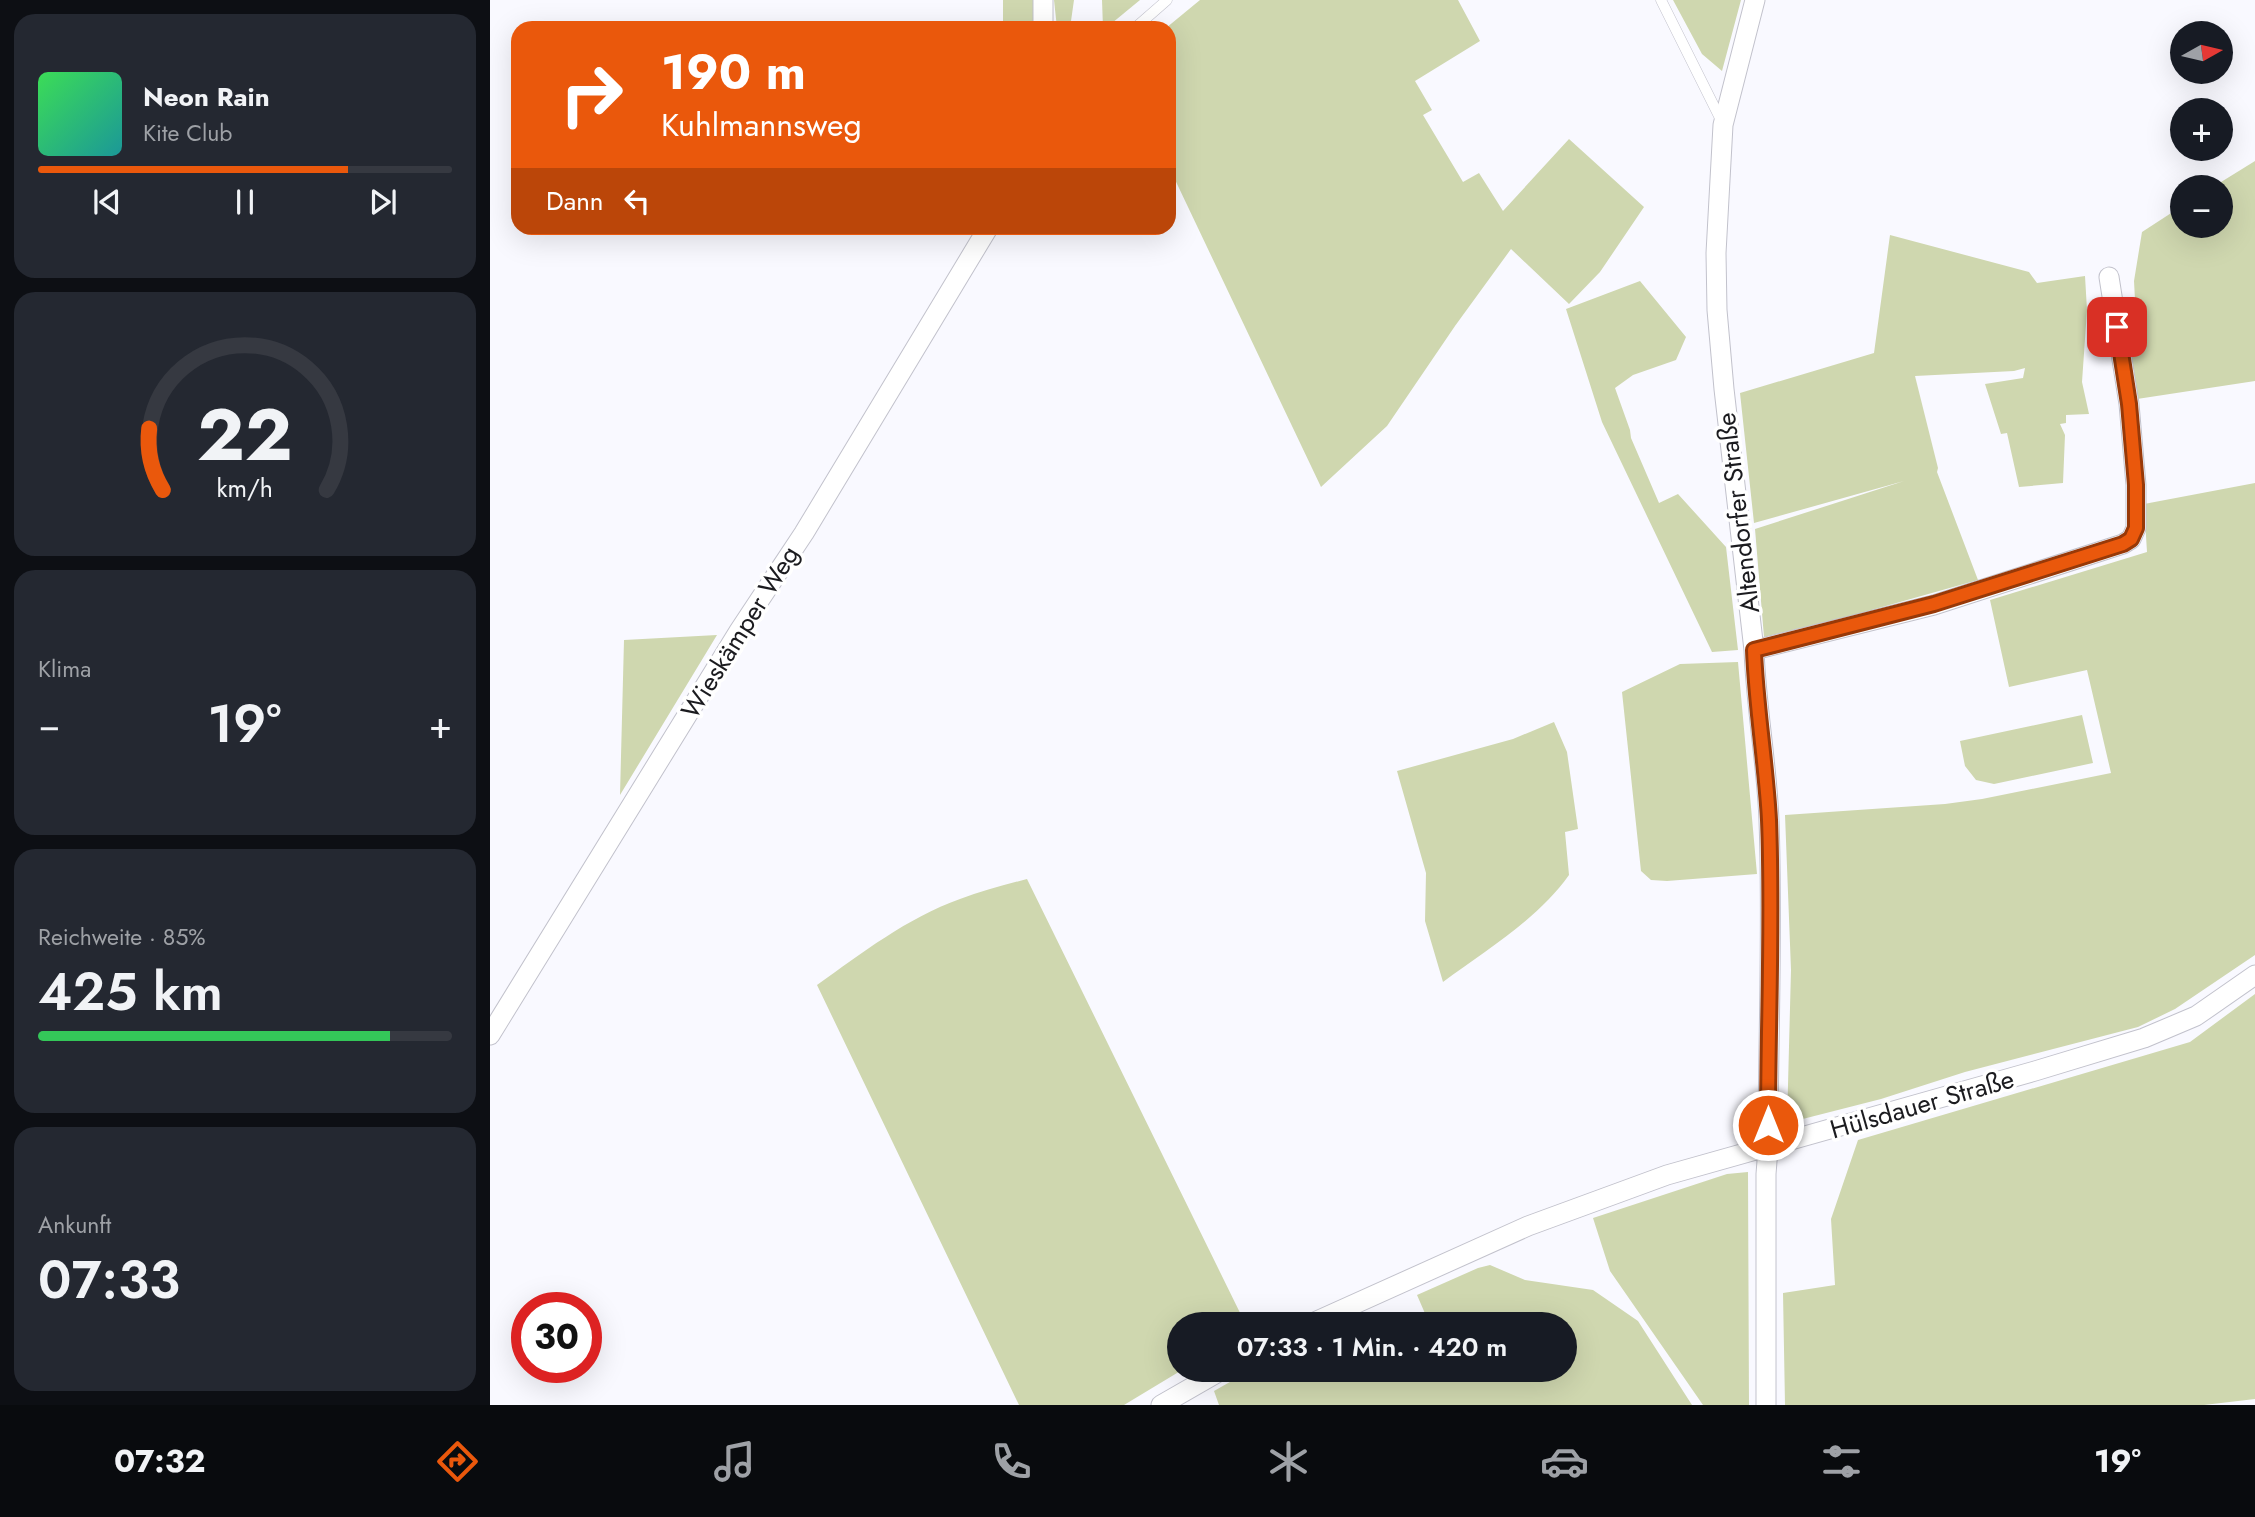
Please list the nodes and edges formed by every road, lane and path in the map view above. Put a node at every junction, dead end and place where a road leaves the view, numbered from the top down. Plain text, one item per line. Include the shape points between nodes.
1 (1043, 0) edge
2 (1167, 0) edge
3 (1661, 0) edge
4 (1755, 0) edge
5 (1043, 21) edge
6 (1143, 21) edge
7 (1723, 125) junction
8 (984, 235) edge
9 (2109, 277) dead end
10 (1754, 650) junction
11 (2255, 975) edge
12 (490, 1035) edge
13 (1768, 1147) junction
14 (1337, 1312) edge
15 (1201, 1382) edge
16 (1161, 1405) edge
17 (1766, 1405) edge

1 - 5 street
2 - 6 lane
3 - 7 lane, Altendorfer Straße
4 - 7 street, Altendorfer Straße
7 - 10 street, Altendorfer Straße via 1717,310
8 - 12 street, Wieskämper Weg via 804,533
9 - 10 street via 2136,485 2136,528 2131,539 1934,604
10 - 13 street, Altendorfer Straße via 1769,817
11 - 13 street, Hülsdauer Straße via 2196,1016 2144,1038
13 - 14 street, Hülsdauer Straße via 1667,1175 1528,1226
13 - 17 street, Altendorfer Straße
15 - 16 street

